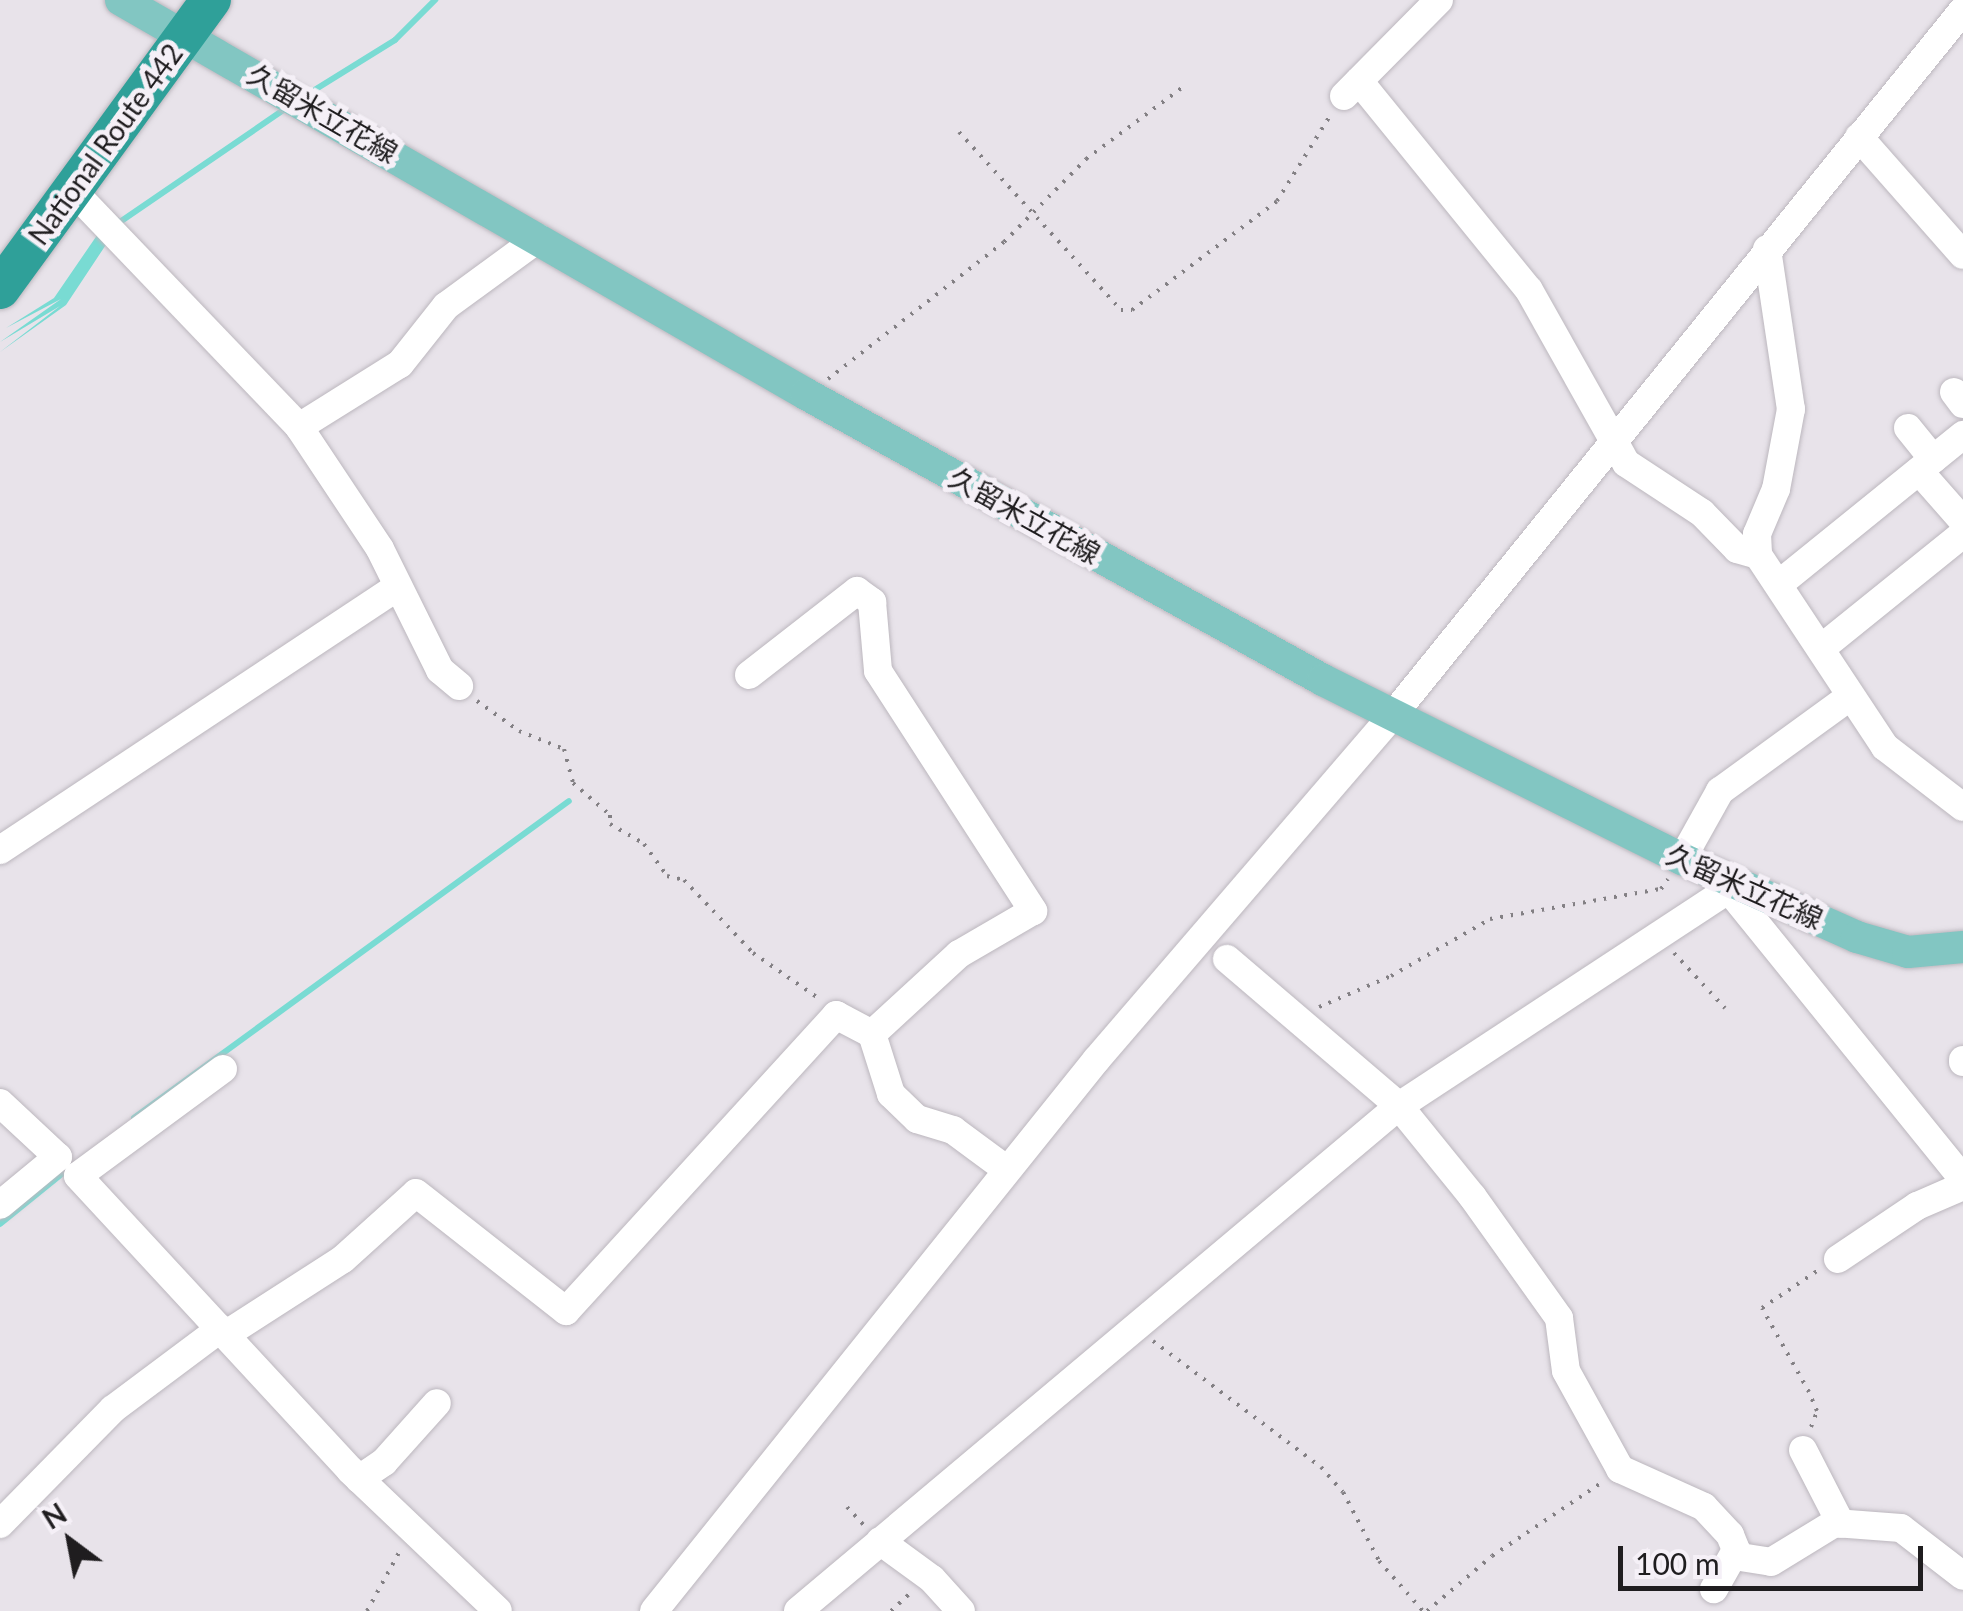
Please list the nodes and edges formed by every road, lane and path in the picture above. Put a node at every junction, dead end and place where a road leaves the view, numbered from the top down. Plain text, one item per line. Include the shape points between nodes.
1 (121, 0) edge
2 (211, 0) edge
3 (1439, 0) edge
4 (1963, 10) edge
5 (186, 33) junction
6 (1183, 87) dead end
7 (1352, 89) junction
8 (959, 132) dead end
9 (1859, 137) junction
10 (72, 190) junction
11 (1033, 209) junction
12 (539, 238) junction
13 (1767, 249) junction
14 (1963, 255) edge
15 (0, 289) edge
16 (806, 394) junction
17 (299, 426) junction
18 (1908, 428) dead end
19 (1963, 435) edge
20 (1610, 443) junction
21 (1926, 465) junction
22 (1963, 521) edge
23 (1963, 534) edge
24 (1758, 555) junction
25 (1779, 584) junction
26 (398, 587) junction
27 (1824, 646) junction
28 (749, 675) dead end
29 (459, 686) joint
30 (1848, 698) junction
31 (1392, 715) junction
32 (1963, 807) edge
33 (0, 850) edge
34 (1682, 859) junction
35 (1734, 886) junction
36 (1662, 934) junction
37 (1963, 947) edge
38 (1226, 959) dead end
39 (1725, 1008) dead end
40 (836, 1016) junction
41 (1297, 1019) junction
42 (872, 1034) junction
43 (223, 1069) dead end
44 (0, 1102) edge
45 (1399, 1106) junction
46 (1007, 1170) junction
47 (1963, 1182) edge
48 (0, 1205) edge
49 (1838, 1259) joint
50 (1136, 1322) junction
51 (223, 1332) junction
52 (437, 1403) dead end
53 (1803, 1450) joint
54 (1620, 1469) junction
55 (360, 1479) junction
56 (0, 1524) edge
57 (1841, 1524) junction
58 (411, 1529) junction
59 (880, 1541) junction
60 (1734, 1556) junction
61 (1963, 1576) edge
62 (1714, 1589) dead end
63 (367, 1611) edge
64 (498, 1611) edge
65 (654, 1611) edge
66 (798, 1611) edge
67 (961, 1611) edge
68 (1425, 1611) edge

1 - 5 main road, 久留米立花線
2 - 5 highway, National Route 442
3 - 7 street
4 - 9 street
5 - 10 highway, National Route 442
5 - 12 main road, 久留米立花線
6 - 11 path via 1086,159
7 - 11 path via 1277,201 1132,310 1121,310
7 - 20 street via 1529,290 1590,390
8 - 11 path
9 - 13 street
9 - 14 street
10 - 15 highway, National Route 442
10 - 17 street
11 - 16 path via 1004,242
12 - 16 main road, 久留米立花線
12 - 17 street via 446,306 400,364
13 - 20 street
13 - 24 street via 1792,408
16 - 31 main road, 久留米立花線
17 - 26 street
18 - 21 street
19 - 21 street
20 - 24 street via 1626,463 1702,513 1738,549
20 - 31 street
21 - 22 street
21 - 25 street
23 - 27 street
24 - 25 street
25 - 27 street
26 - 29 street via 440,670
26 - 33 street
27 - 30 street
28 - 42 street via 857,581 878,612 878,671 1034,911 959,954
29 - 40 path via 518,732 564,749 573,783 610,815 610,824 644,844 667,876 684,880 753,952
30 - 32 street via 1885,747
30 - 34 street via 1720,791
31 - 34 main road, 久留米立花線
31 - 46 street
34 - 35 main road, 久留米立花線
34 - 41 path via 1662,889 1490,919 1391,976
35 - 36 street
35 - 37 main road, 久留米立花線 via 1891,947
35 - 47 street
36 - 39 path via 1681,965
36 - 45 street
38 - 41 street
40 - 42 street
40 - 51 street via 566,1311 416,1194 372,1237
41 - 45 street
42 - 46 street via 891,1094 918,1119 980,1146
43 - 51 street via 78,1176
44 - 48 street via 58,1157
45 - 50 street
45 - 54 street via 1559,1318 1566,1372
46 - 65 street
47 - 49 street
49 - 53 path via 1762,1308 1817,1411
50 - 59 street
50 - 68 path via 1169,1358 1189,1366 1320,1467 1343,1492 1380,1561
51 - 55 street
51 - 56 street via 113,1408
52 - 55 street
53 - 57 street
54 - 60 street via 1704,1507 1730,1535
54 - 68 path via 1492,1556
55 - 58 street
57 - 60 street via 1772,1562
57 - 61 street via 1900,1528
58 - 63 path
58 - 64 street
59 - 66 street
59 - 67 street
60 - 62 street

